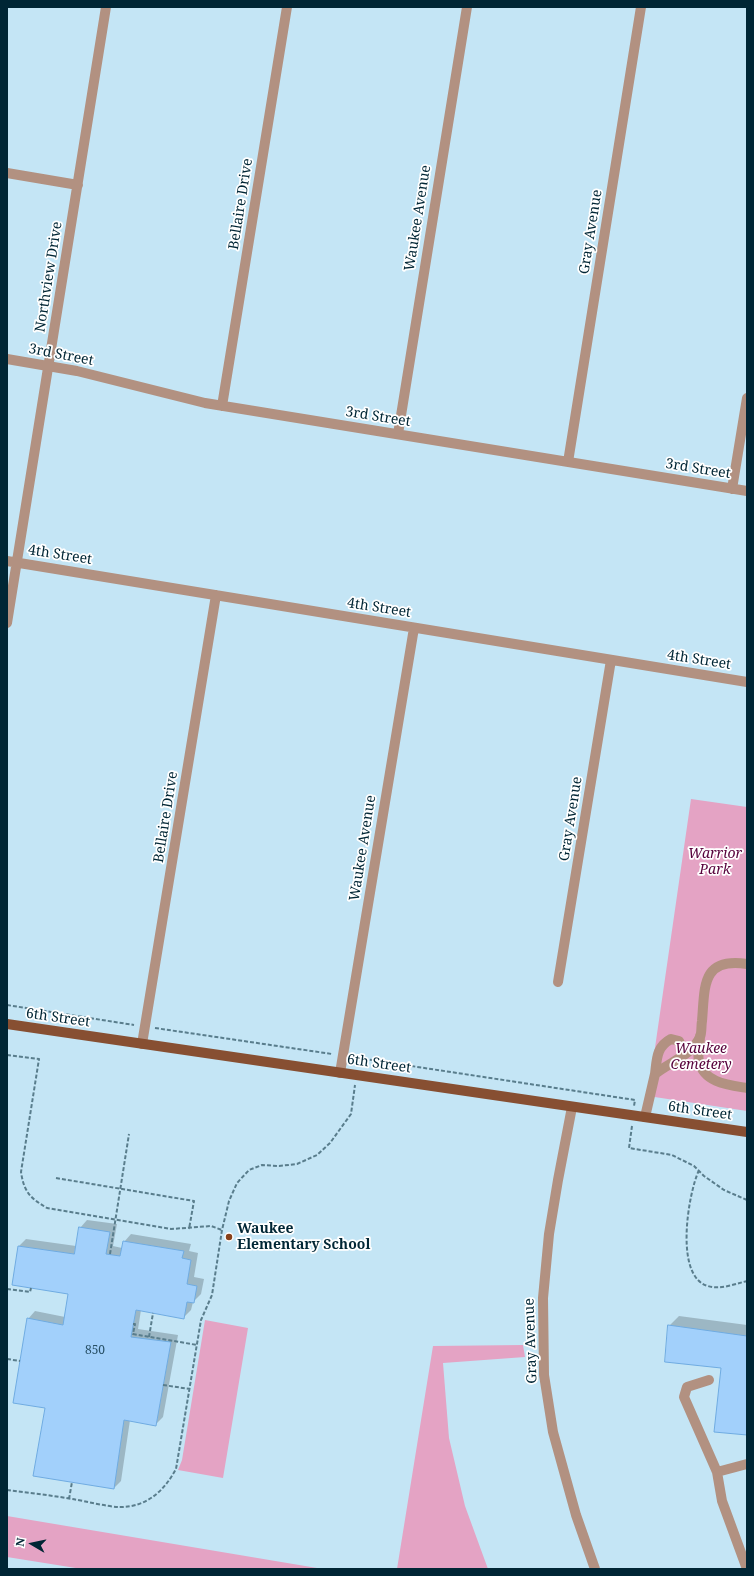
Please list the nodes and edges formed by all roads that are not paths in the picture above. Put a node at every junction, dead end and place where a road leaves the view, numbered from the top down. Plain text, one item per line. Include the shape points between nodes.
1 (106, 7) edge
2 (287, 7) edge
3 (467, 7) edge
4 (641, 7) edge
5 (7, 173) edge
6 (78, 185) junction
7 (7, 359) edge
8 (48, 366) junction
9 (747, 398) edge
10 (222, 406) junction
11 (398, 434) junction
12 (568, 462) junction
13 (732, 488) junction
14 (747, 491) edge
15 (12, 561) edge
16 (216, 595) junction
17 (7, 623) edge
18 (414, 628) junction
19 (611, 660) junction
20 (747, 682) edge
21 (747, 964) edge
22 (558, 982) dead end
23 (7, 1024) edge
24 (700, 1036) junction
25 (142, 1044) junction
26 (685, 1054) junction
27 (340, 1073) junction
28 (655, 1074) junction
29 (747, 1088) edge
30 (572, 1107) junction
31 (644, 1117) junction
32 (747, 1132) edge
33 (709, 1380) dead end
34 (747, 1464) edge
35 (717, 1472) junction
36 (596, 1569) edge
37 (747, 1569) edge

1 - 6 street, Northview Drive
2 - 10 street, Bellaire Drive
3 - 11 street, Waukee Avenue
4 - 12 street, Gray Avenue
5 - 6 street
6 - 8 street, Northview Drive
7 - 8 street, 3rd Street
8 - 10 street, 3rd Street
8 - 15 street, Northview Drive
9 - 13 street
10 - 11 street, 3rd Street
11 - 12 street, 3rd Street
12 - 13 street, 3rd Street
13 - 14 street, 3rd Street
15 - 16 street, 4th Street
15 - 17 street, Northview Drive
16 - 18 street, 4th Street
16 - 25 street, Bellaire Drive
18 - 19 street, 4th Street
18 - 27 street, Waukee Avenue
19 - 20 street, 4th Street
19 - 22 street, Gray Avenue
21 - 24 street via 723,963 713,970 706,981
23 - 25 main road, 6th Street
24 - 26 street via 692,1049
24 - 29 street via 699,1060 704,1072 714,1080
25 - 27 main road, 6th Street
26 - 28 street
26 - 28 street via 679,1041 670,1039 662,1043
27 - 30 main road, 6th Street
28 - 31 street
30 - 31 main road, 6th Street
30 - 36 street, Gray Avenue via 551,1227 543,1298 544,1375 553,1432 576,1515
31 - 32 main road, 6th Street
33 - 35 street via 687,1387 684,1397
34 - 35 street
35 - 37 street via 722,1501

